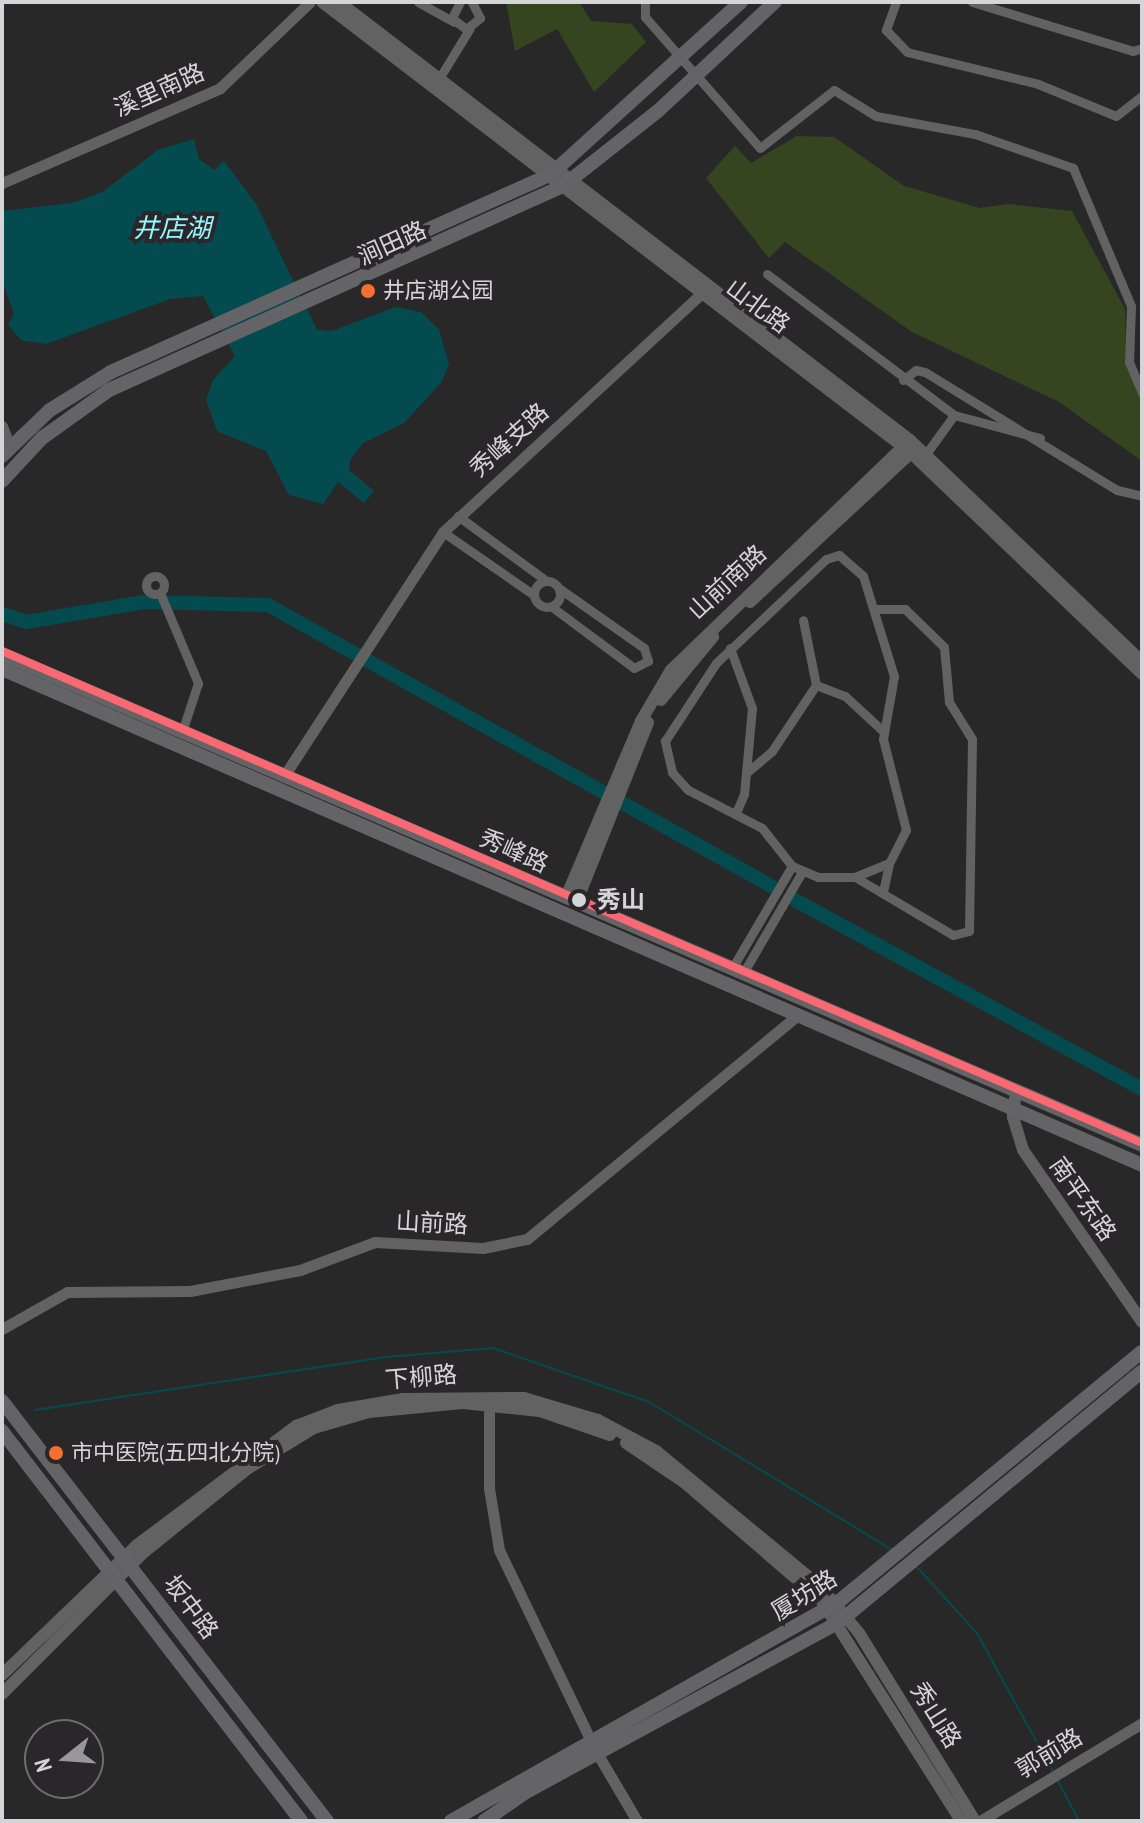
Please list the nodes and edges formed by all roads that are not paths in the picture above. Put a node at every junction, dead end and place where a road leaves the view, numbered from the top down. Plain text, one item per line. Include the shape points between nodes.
1 (310, 2) edge
2 (322, 2) edge
3 (339, 2) edge
4 (418, 2) edge
5 (460, 2) edge
6 (472, 2) edge
7 (645, 2) edge
8 (741, 2) edge
9 (775, 2) edge
10 (896, 2) edge
11 (972, 2) edge
12 (454, 22) junction
13 (470, 28) junction
14 (1142, 48) edge
15 (440, 77) junction
16 (1142, 96) edge
17 (555, 172) junction
18 (568, 182) junction
19 (2, 183) edge
20 (767, 274) dead end
21 (706, 288) junction
22 (903, 380) junction
23 (1142, 393) edge
24 (954, 415) junction
25 (2, 426) edge
26 (1040, 438) junction
27 (915, 450) junction
28 (6, 452) edge
29 (2, 481) edge
30 (1142, 496) edge
31 (458, 516) junction
32 (443, 532) junction
33 (545, 580) junction
34 (560, 589) junction
35 (160, 593) dead end
36 (534, 595) junction
37 (552, 607) junction
38 (875, 609) junction
39 (803, 620) dead end
40 (730, 648) junction
41 (2, 654) edge
42 (1142, 662) edge
43 (2, 669) edge
44 (1142, 674) edge
45 (816, 685) junction
46 (887, 703) junction
47 (866, 710) junction
48 (182, 732) junction
49 (884, 733) junction
50 (746, 773) junction
51 (284, 776) junction
52 (736, 813) junction
53 (889, 863) junction
54 (792, 866) junction
55 (802, 872) junction
56 (855, 877) junction
57 (883, 892) junction
58 (571, 899) junction
59 (737, 972) junction
60 (795, 1017) junction
61 (1019, 1093) junction
62 (1015, 1108) junction
63 (1142, 1145) edge
64 (1142, 1165) edge
65 (1142, 1313) edge
66 (1142, 1322) edge
67 (2, 1329) edge
68 (1142, 1352) edge
69 (1142, 1371) edge
70 (489, 1400) junction
71 (4, 1403) edge
72 (2, 1431) edge
73 (127, 1561) junction
74 (112, 1576) junction
75 (832, 1605) junction
76 (843, 1619) junction
77 (854, 1636) junction
78 (2, 1675) edge
79 (2, 1694) edge
80 (1142, 1723) edge
81 (593, 1746) junction
82 (301, 1821) edge
83 (327, 1821) edge
84 (451, 1821) edge
85 (484, 1821) edge
86 (637, 1821) edge
87 (961, 1821) edge
88 (977, 1821) edge

1 - 19 street, 溪里南路 via 220,88
2 - 17 main road, 山北路
3 - 15 main road, 山北路
4 - 12 street
5 - 12 street
6 - 13 street via 480,18
7 - 23 street via 645,17 760,148 834,90 876,116 975,134 1073,168 1131,306 1129,362
8 - 17 main road, 涧田路
9 - 18 main road, 涧田路
10 - 16 street via 886,30 907,52 1038,84 1116,116
11 - 14 street via 1133,51
12 - 13 street
13 - 15 street
15 - 17 main road, 山北路
17 - 18 main road, 山北路
17 - 28 main road, 涧田路 via 111,372 50,410
18 - 21 main road, 山北路
18 - 29 main road, 涧田路 via 120,385 53,429
20 - 22 street
21 - 27 main road, 山北路
21 - 31 street, 秀峰支路
22 - 24 street
22 - 26 street via 916,370 925,372
24 - 26 street
24 - 27 street
25 - 28 street
26 - 30 street via 1117,490
27 - 42 main road, 山北路
27 - 44 main road, 山北路
27 - 58 main road, 山前南路 via 679,660 645,713
31 - 32 street, 秀峰支路
31 - 33 street
32 - 36 street
32 - 51 street, 秀峰支路
33 - 34 street
33 - 36 street
34 - 37 street
34 - 37 street via 644,648 648,661 634,668
35 - 48 street via 198,683
36 - 37 street via 539,605
38 - 40 street via 858,567 835,555
38 - 46 street via 894,676
38 - 57 street via 905,609 944,647 949,702 975,756 969,931 953,935
39 - 45 street
40 - 50 street via 752,708
40 - 52 street via 698,681 665,741 672,772 688,790
41 - 48 main road, 秀峰路
43 - 60 main road, 秀峰路
45 - 47 street
45 - 50 street via 772,751
46 - 47 street
46 - 49 street
47 - 49 street
48 - 51 main road, 秀峰路
49 - 53 street via 890,783 906,830
50 - 52 street
51 - 58 main road, 秀峰路
52 - 54 street via 762,828
53 - 56 street
53 - 57 street
54 - 55 street
54 - 59 street
55 - 56 street
55 - 59 street
56 - 57 street
58 - 59 main road, 秀峰路
59 - 61 main road, 秀峰路
60 - 62 main road, 秀峰路
60 - 67 street, 山前路 via 527,1239 483,1248 375,1242 291,1273 177,1292 74,1290
61 - 62 main road
61 - 63 main road, 秀峰路
62 - 64 main road, 秀峰路
62 - 65 main road, 南平东路 via 1037,1163
62 - 66 main road, 南平东路 via 1028,1159
68 - 75 main road, 厦坊路
69 - 76 main road, 厦坊路
70 - 73 main road, 下柳路 via 392,1409 314,1428 247,1469
70 - 75 main road, 下柳路 via 562,1407 644,1444
70 - 81 street via 489,1488 499,1550
71 - 73 main road, 坂中路
72 - 74 main road, 坂中路
73 - 74 main road, 下柳路
73 - 83 main road, 坂中路
74 - 78 main road, 下柳路
74 - 79 main road, 下柳路
74 - 82 main road, 坂中路
75 - 76 main road, 下柳路
75 - 81 main road, 厦坊路
76 - 77 main road, 下柳路
76 - 81 main road, 厦坊路
77 - 87 main road, 秀山路
77 - 88 main road, 秀山路
80 - 88 street, 郭前路
81 - 84 main road, 厦坊路
81 - 85 main road, 厦坊路
81 - 86 street

